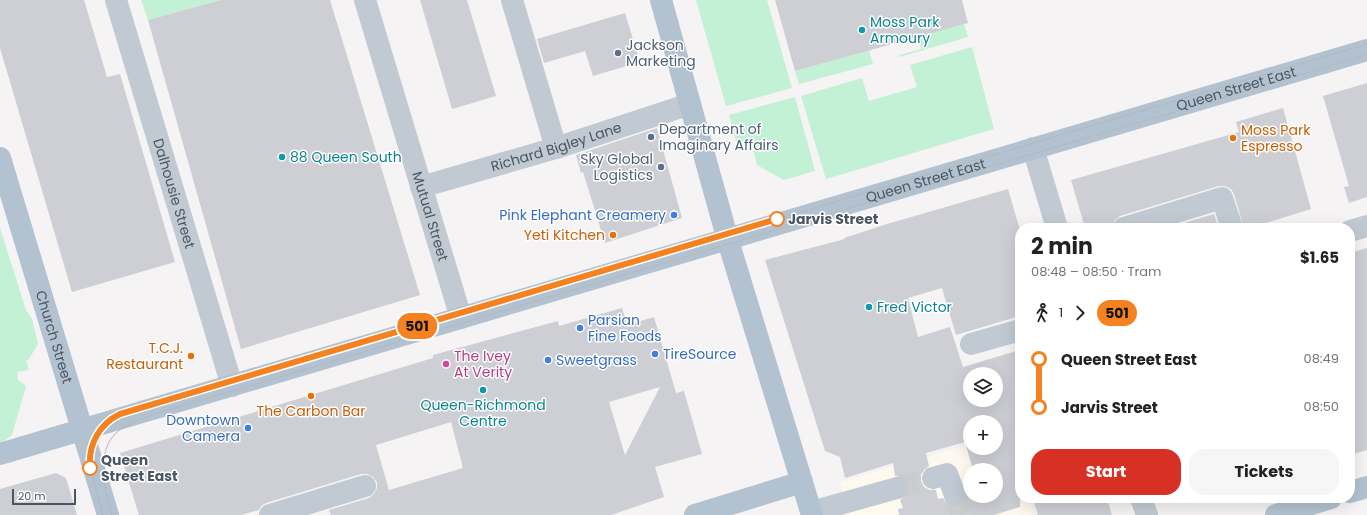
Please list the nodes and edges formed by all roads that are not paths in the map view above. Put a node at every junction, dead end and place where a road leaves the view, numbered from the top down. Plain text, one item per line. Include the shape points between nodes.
1 (116, 0) edge
2 (365, 0) edge
3 (512, 0) edge
4 (661, 0) edge
5 (1367, 50) edge
6 (690, 104) junction
7 (556, 148) junction
8 (1033, 148) junction
9 (0, 158) edge
10 (421, 186) junction
11 (1056, 223) edge
12 (1140, 223) edge
13 (1230, 223) edge
14 (1367, 226) edge
15 (1355, 230) edge
16 (728, 239) junction
17 (461, 318) junction
18 (1015, 331) edge
19 (971, 344) dead end
20 (232, 386) junction
21 (82, 430) junction
22 (0, 454) edge
23 (933, 478) tunnel mouth
24 (802, 482) junction
25 (365, 486) dead end
26 (1367, 487) edge
27 (897, 488) tunnel mouth
28 (1355, 491) edge
29 (955, 495) tunnel mouth
30 (1143, 503) edge
31 (1314, 503) edge
32 (812, 513) edge
33 (108, 515) edge
34 (270, 515) edge
35 (695, 515) edge
36 (1147, 515) edge
37 (1276, 515) edge

1 - 20 street, Dalhousie Street
2 - 10 street, Mutual Street
3 - 7 street
4 - 6 main road
5 - 8 main road, Queen Street East
6 - 7 street, Richard Bigley Lane
6 - 16 main road
7 - 10 street, Richard Bigley Lane
8 - 11 street
8 - 16 main road, Queen Street East
9 - 21 main road, Church Street
10 - 17 street, Mutual Street
12 - 13 street via 1222,198
14 - 15 street
16 - 17 main road, Queen Street East
16 - 24 main road
17 - 20 main road, Queen Street East
18 - 19 street
20 - 21 main road, Queen Street East
21 - 22 main road, Queen Street East
21 - 33 main road, Church Street
23 - 29 street via 947,474
24 - 32 main road
24 - 35 main road
25 - 34 street
26 - 28 main road
27 - 32 street
30 - 36 street
31 - 37 main road

